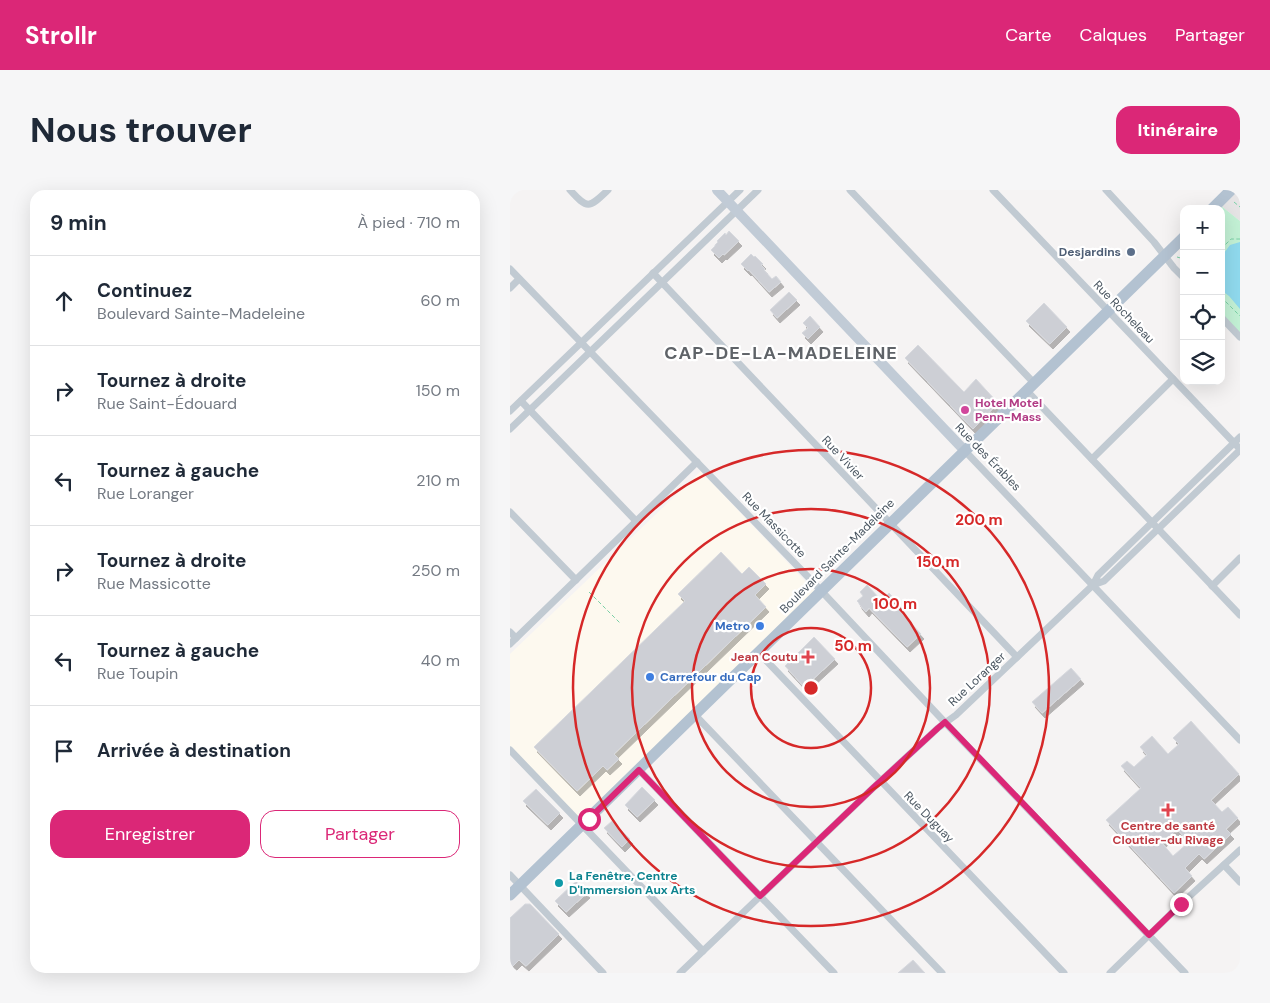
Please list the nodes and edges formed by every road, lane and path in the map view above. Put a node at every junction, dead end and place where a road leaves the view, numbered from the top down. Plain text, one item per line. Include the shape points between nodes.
1 (570, 190) edge
2 (608, 190) edge
3 (718, 190) edge
4 (740, 190) edge
5 (758, 190) edge
6 (850, 190) edge
7 (992, 190) edge
8 (1106, 190) edge
9 (1227, 192) edge
10 (728, 201) junction
11 (1216, 205) edge
12 (737, 210) junction
13 (1240, 239) edge
14 (1180, 241) edge
15 (1225, 245) edge
16 (1165, 255) junction
17 (510, 269) edge
18 (653, 273) junction
19 (1180, 274) edge
20 (519, 279) junction
21 (662, 282) junction
22 (510, 288) edge
23 (1225, 300) edge
24 (1109, 311) junction
25 (1240, 316) edge
26 (1225, 321) edge
27 (1240, 337) edge
28 (582, 342) junction
29 (590, 352) junction
30 (1173, 379) junction
31 (1030, 387) junction
32 (521, 401) junction
33 (530, 410) junction
34 (510, 411) edge
35 (510, 429) edge
36 (1237, 440) edge
37 (1240, 449) edge
38 (965, 451) junction
39 (1092, 459) junction
40 (697, 462) junction
41 (510, 512) edge
42 (636, 521) junction
43 (890, 523) junction
44 (1152, 523) junction
45 (1158, 529) junction
46 (1240, 558) edge
47 (576, 580) junction
48 (1093, 586) junction
49 (1212, 586) junction
50 (822, 591) junction
51 (589, 592) dead end
52 (1240, 615) edge
53 (621, 624) dead end
54 (510, 632) edge
55 (516, 638) junction
56 (510, 644) edge
57 (759, 653) junction
58 (1017, 658) junction
59 (695, 715) junction
60 (945, 722) junction
61 (1240, 740) edge
62 (510, 750) edge
63 (639, 770) junction
64 (880, 782) junction
65 (582, 825) junction
66 (817, 842) junction
67 (1240, 850) edge
68 (1224, 865) junction
69 (510, 875) edge
70 (1240, 882) edge
71 (520, 886) junction
72 (510, 895) edge
73 (760, 896) junction
74 (1149, 935) junction
75 (702, 951) junction
76 (603, 973) edge
77 (680, 973) edge
78 (834, 973) edge
79 (942, 973) edge
80 (1064, 973) edge
81 (1110, 973) edge
82 (1185, 973) edge

1 - 2 street via 587,204 595,202
3 - 10 street, Rue des Érables
4 - 10 street
5 - 12 street
6 - 31 street
7 - 24 street, Rue Rocheleau
8 - 16 street
9 - 11 main road
10 - 12 street, Rue des Érables
10 - 18 street
12 - 21 street
12 - 38 street, Rue des Érables
13 - 15 path via 1231,239
14 - 16 main road, Boulevard Sainte-Madeleine
16 - 19 street
16 - 24 main road, Boulevard Sainte-Madeleine
17 - 20 street, Rue Massicotte
18 - 21 street, Rue Vivier
18 - 28 street
20 - 22 street
20 - 28 street, Rue Massicotte
21 - 29 street
21 - 43 street, Rue Vivier
23 - 25 path
24 - 30 street, Rue Rocheleau
24 - 31 main road, Boulevard Sainte-Madeleine
26 - 27 street
28 - 29 street, Rue Massicotte
28 - 32 street
29 - 33 street
29 - 40 street, Rue Massicotte
30 - 36 street, Rue Rocheleau
30 - 39 street
31 - 38 main road, Boulevard Sainte-Madeleine
31 - 39 street
32 - 33 street
32 - 34 street
33 - 35 street
33 - 42 street
36 - 37 street, Rue Rocheleau
36 - 44 street, Rue Loranger
37 - 45 street, Rue Loranger
38 - 43 main road, Boulevard Sainte-Madeleine
38 - 48 street, Rue des Érables
39 - 44 street
40 - 42 street
40 - 50 street, Rue Massicotte
41 - 47 street
42 - 47 street
43 - 50 main road, Boulevard Sainte-Madeleine
43 - 58 street, Rue Vivier
44 - 45 street
44 - 48 street, Rue Loranger via 1098,575
45 - 48 street, Rue Loranger via 1104,582
45 - 49 street
46 - 49 street
47 - 55 street
48 - 58 street, Rue Loranger
48 - 61 street, Rue des Érables
49 - 52 street
50 - 57 main road, Boulevard Sainte-Madeleine
50 - 60 street, Rue Massicotte
51 - 53 path
54 - 55 street
55 - 56 street
57 - 59 main road, Boulevard Sainte-Madeleine
57 - 64 street, Rue Duguay
58 - 60 street, Rue Loranger
59 - 63 main road, Boulevard Sainte-Madeleine
59 - 66 street
60 - 64 street, Rue Loranger
60 - 74 street, Rue Massicotte
62 - 65 street
63 - 65 main road, Boulevard Sainte-Madeleine
63 - 73 street
64 - 66 street, Rue Loranger
64 - 80 street, Rue Duguay
65 - 71 main road, Boulevard Sainte-Madeleine
65 - 75 street
66 - 73 street, Rue Loranger
66 - 79 street
67 - 68 street
68 - 70 street
68 - 74 street
69 - 71 street
71 - 72 main road, Boulevard Sainte-Madeleine
71 - 76 street
73 - 75 street, Rue Loranger
73 - 78 street
74 - 81 street
74 - 82 street, Rue Massicotte
75 - 77 street, Rue Loranger

